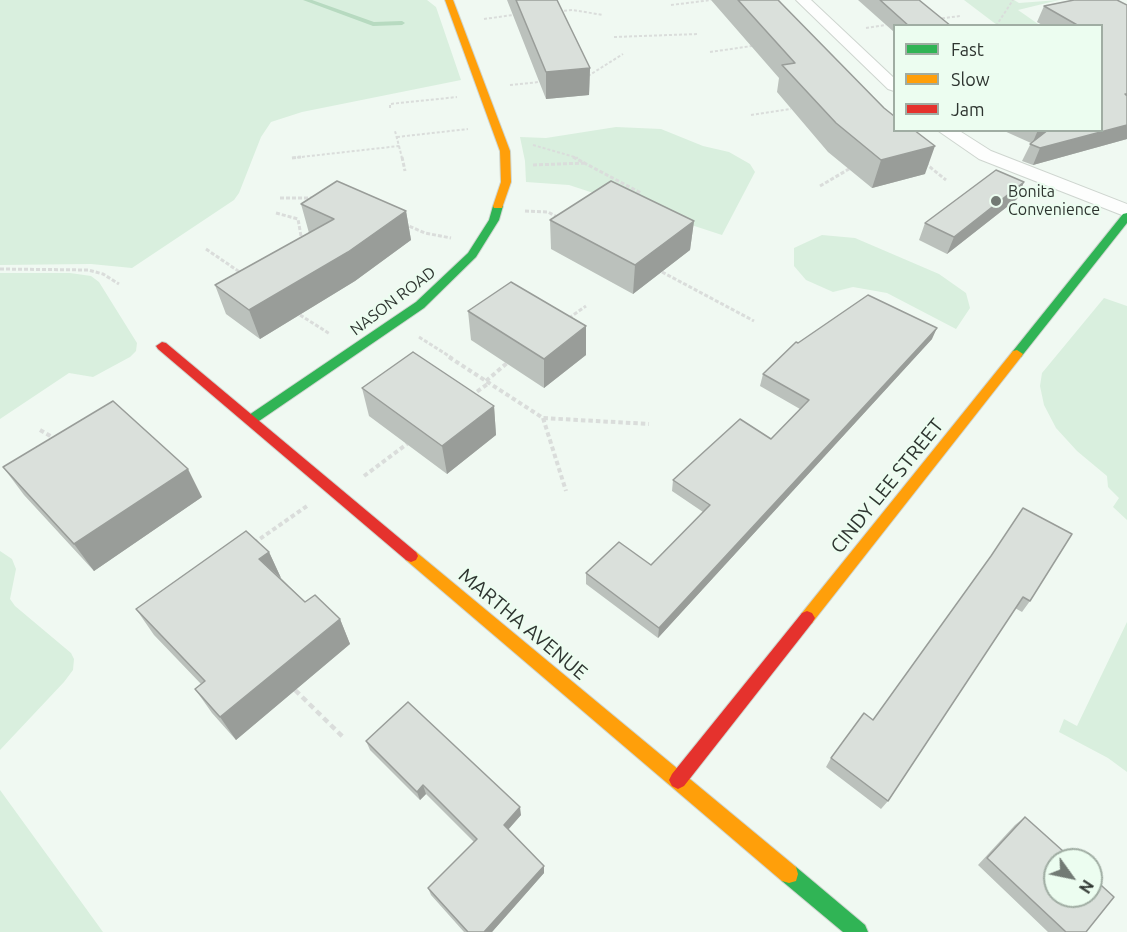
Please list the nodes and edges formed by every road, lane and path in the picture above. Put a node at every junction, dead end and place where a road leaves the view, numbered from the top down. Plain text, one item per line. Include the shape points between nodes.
1 (450, 0) edge
2 (711, 0) edge
3 (803, 0) edge
4 (1013, 0) edge
5 (671, 4) dead end
6 (551, 12) edge
7 (603, 15) dead end
8 (960, 16) dead end
9 (935, 19) edge
10 (997, 24) edge
11 (698, 34) dead end
12 (614, 37) dead end
13 (752, 46) edge
14 (710, 52) dead end
15 (622, 54) dead end
16 (581, 77) edge
17 (893, 85) edge
18 (485, 94) junction
19 (390, 108) dead end
20 (791, 109) edge
21 (751, 115) dead end
22 (395, 131) dead end
23 (499, 131) junction
24 (948, 132) edge
25 (397, 137) junction
26 (399, 146) junction
27 (292, 158) dead end
28 (918, 159) edge
29 (586, 162) junction
30 (506, 166) junction
31 (849, 169) edge
32 (405, 171) dead end
33 (946, 180) dead end
34 (820, 186) dead end
35 (641, 193) edge
36 (280, 198) dead end
37 (324, 198) edge
38 (499, 209) junction
39 (1127, 212) edge
40 (276, 213) dead end
41 (1127, 216) edge
42 (564, 220) edge
43 (396, 221) edge
44 (310, 240) edge
45 (482, 242) junction
46 (206, 249) dead end
47 (0, 269) edge
48 (662, 272) edge
49 (249, 279) edge
50 (119, 284) dead end
51 (586, 306) dead end
52 (567, 320) edge
53 (754, 321) dead end
54 (397, 322) junction
55 (162, 346) dead end
56 (507, 363) edge
57 (487, 382) junction
58 (465, 401) edge
59 (543, 418) junction
60 (250, 420) junction
61 (649, 424) dead end
62 (40, 430) dead end
63 (407, 444) edge
64 (65, 445) edge
65 (566, 491) dead end
66 (335, 492) junction
67 (249, 547) edge
68 (295, 690) edge
69 (345, 739) dead end
70 (678, 780) junction
71 (858, 932) edge

1 - 18 street, NASON ROAD
2 - 5 path
3 - 17 street
4 - 10 path
6 - 7 path via 573,10
8 - 9 path
11 - 12 path
13 - 14 path
15 - 16 path
18 - 19 path via 390,104
18 - 23 street, NASON ROAD
20 - 21 path
22 - 25 path
23 - 25 path
23 - 29 path
23 - 30 street, NASON ROAD
24 - 39 street via 985,155
25 - 26 path
26 - 27 path
26 - 32 path
28 - 33 path
29 - 30 path
29 - 35 path
30 - 38 street, NASON ROAD
31 - 34 path
36 - 37 path
38 - 42 path via 548,212
38 - 45 street, NASON ROAD
40 - 44 path via 298,219 301,236
41 - 70 street, CINDY LEE STREET
43 - 45 path via 424,233
45 - 54 street, NASON ROAD via 453,276
46 - 49 path
47 - 50 path via 88,270
48 - 53 path
51 - 52 path
54 - 57 path
54 - 60 street, NASON ROAD
55 - 60 street, MARTHA AVENUE
56 - 57 path
57 - 58 path
57 - 59 path
59 - 61 path
59 - 65 path
60 - 66 street, MARTHA AVENUE
62 - 64 path
63 - 66 path
66 - 67 path
66 - 70 street, MARTHA AVENUE
68 - 69 path
70 - 71 street, MARTHA AVENUE

